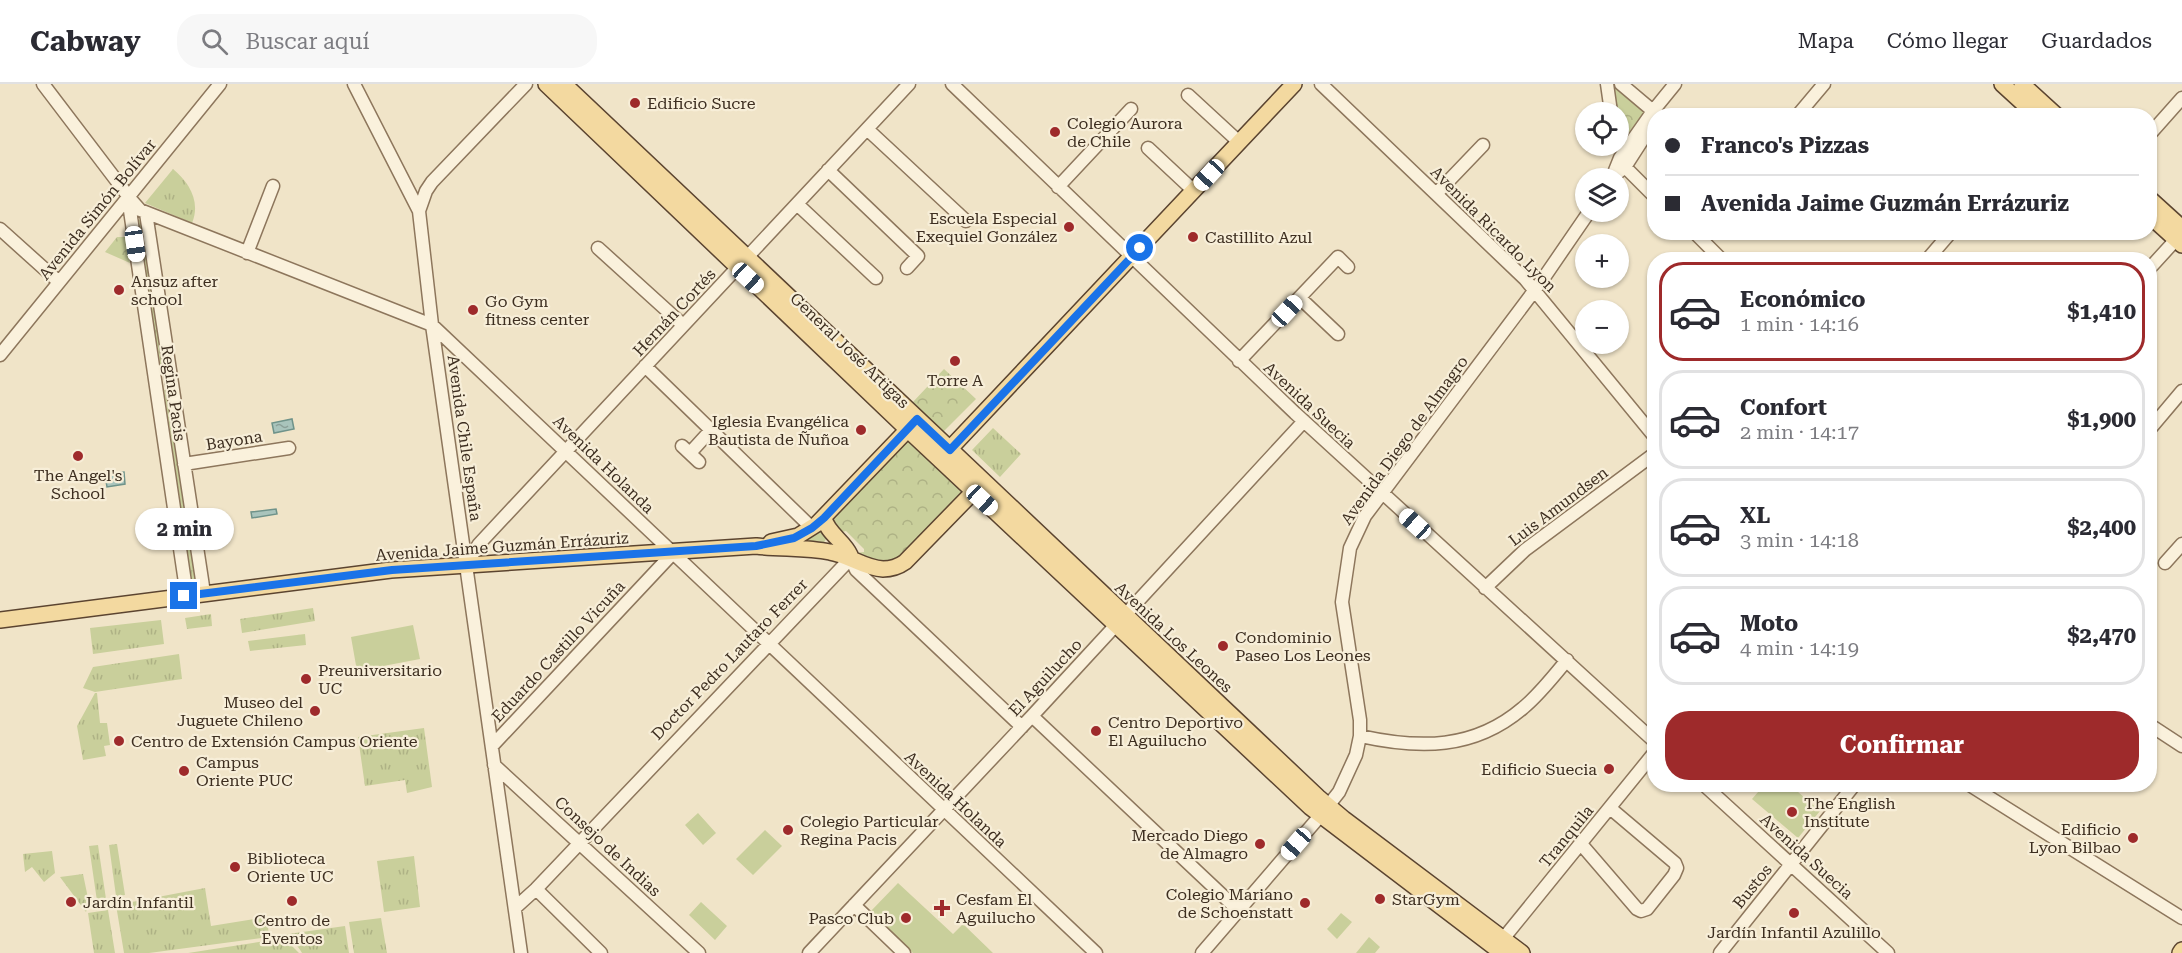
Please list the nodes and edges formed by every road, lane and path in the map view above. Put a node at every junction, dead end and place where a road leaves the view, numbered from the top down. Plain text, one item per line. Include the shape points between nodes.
1 (43, 84) edge
2 (220, 84) edge
3 (354, 84) edge
4 (526, 84) edge
5 (546, 84) edge
6 (564, 84) edge
7 (909, 84) edge
8 (952, 84) edge
9 (1294, 84) edge
10 (1321, 84) edge
11 (1607, 84) edge
12 (1621, 84) edge
13 (1675, 84) edge
14 (1824, 84) edge
15 (2002, 84) edge
16 (2022, 84) edge
17 (1188, 95) dead end
18 (2182, 98) edge
19 (1610, 102) edge
20 (1647, 108) edge
21 (1659, 108) edge
22 (1804, 108) edge
23 (2028, 108) edge
24 (2048, 108) edge
25 (1131, 110) dead end
26 (1647, 126) edge
27 (2157, 126) edge
28 (867, 129) junction
29 (1647, 130) edge
30 (1239, 142) junction
31 (1483, 145) dead end
32 (1148, 148) dead end
33 (1625, 167) joint
34 (1616, 168) edge
35 (828, 170) junction
36 (432, 182) junction
37 (406, 183) junction
38 (273, 186) dead end
39 (1058, 187) junction
40 (1647, 189) edge
41 (1194, 191) junction
42 (1436, 194) junction
43 (128, 196) junction
44 (797, 204) junction
45 (2157, 208) edge
46 (419, 211) junction
47 (146, 213) junction
48 (966, 221) dead end
49 (2157, 221) edge
50 (1582, 222) edge
51 (0, 229) edge
52 (2180, 236) edge
53 (1702, 240) edge
54 (1944, 240) edge
55 (598, 248) dead end
56 (1714, 252) edge
57 (1934, 252) edge
58 (247, 253) junction
59 (1131, 258) junction
60 (2157, 261) edge
61 (742, 263) junction
62 (1348, 267) dead end
63 (907, 268) dead end
64 (876, 278) dead end
65 (59, 282) junction
66 (1535, 290) junction
67 (1299, 298) junction
68 (160, 306) junction
69 (145, 308) junction
70 (432, 325) junction
71 (683, 325) junction
72 (1338, 334) dead end
73 (0, 355) edge
74 (1239, 361) junction
75 (645, 366) junction
76 (2182, 391) edge
77 (174, 399) junction
78 (159, 402) junction
79 (2157, 421) edge
80 (1304, 422) junction
81 (912, 424) junction
82 (1647, 427) edge
83 (711, 430) junction
84 (289, 448) dead end
85 (568, 451) junction
86 (690, 454) dead end
87 (945, 455) junction
88 (1647, 459) edge
89 (184, 464) junction
90 (979, 487) junction
91 (1383, 494) junction
92 (818, 523) junction
93 (2182, 544) edge
94 (756, 546) junction
95 (673, 553) junction
96 (850, 556) junction
97 (2165, 563) dead end
98 (466, 565) junction
99 (1485, 588) junction
100 (204, 593) junction
101 (187, 596) junction
102 (0, 620) edge
103 (1120, 620) junction
104 (769, 642) junction
105 (1567, 660) junction
106 (1032, 716) junction
107 (1022, 727) junction
108 (2157, 730) edge
109 (1647, 734) edge
110 (1359, 736) junction
111 (492, 746) junction
112 (2182, 746) edge
113 (1647, 762) edge
114 (494, 765) junction
115 (1712, 792) edge
116 (1849, 792) edge
117 (1981, 792) edge
118 (1610, 808) junction
119 (944, 810) junction
120 (1324, 811) junction
121 (580, 843) junction
122 (1581, 844) junction
123 (1791, 864) junction
124 (536, 889) junction
125 (854, 905) junction
126 (514, 908) junction
127 (1238, 910) junction
128 (2182, 918) edge
129 (1503, 946) edge
130 (521, 953) edge
131 (601, 953) edge
132 (699, 953) edge
133 (809, 953) edge
134 (904, 953) edge
135 (1096, 953) edge
136 (1202, 953) edge
137 (1522, 953) edge
138 (1720, 953) edge
139 (1888, 953) edge

1 - 43 street, Avenida Holanda
2 - 43 street, Avenida Simón Bolívar
3 - 37 street, Avenida Chile España
4 - 36 street
5 - 61 main road, General José Artigas
6 - 61 main road, General José Artigas
7 - 28 street, Hernán Cortés
8 - 39 street, Avenida Suecia
9 - 30 main road
10 - 42 street, Avenida Ricardo Lyon
11 - 19 street
12 - 20 street
13 - 21 street
14 - 22 street
15 - 23 main road
16 - 24 main road
17 - 30 street
18 - 27 street
25 - 39 street
26 - 34 street
28 - 35 street, Hernán Cortés
28 - 48 street
29 - 33 street
30 - 41 main road
31 - 42 street
32 - 41 street
33 - 40 street
35 - 44 street, Hernán Cortés
35 - 63 street via 918,256
36 - 37 street
36 - 46 street
37 - 46 street, Avenida Chile España
38 - 58 street
39 - 59 street, Avenida Suecia
41 - 59 main road
42 - 66 street, Avenida Ricardo Lyon
43 - 47 street, Avenida Holanda
43 - 65 street, Avenida Simón Bolívar
43 - 69 street, Regina Pacis
44 - 61 street, Hernán Cortés
44 - 64 street
45 - 52 main road
46 - 70 street, Avenida Chile España
47 - 58 street, Avenida Holanda
47 - 68 street, Regina Pacis
49 - 52 main road
50 - 66 street, Avenida Diego de Almagro
51 - 65 street
52 - 60 street
53 - 56 street
54 - 57 street
55 - 71 street
58 - 70 street, Avenida Holanda
59 - 74 street, Avenida Suecia
59 - 87 main road
61 - 71 street, Hernán Cortés
61 - 81 main road, General José Artigas
62 - 67 street via 1338,257
65 - 73 street, Avenida Simón Bolívar
66 - 82 street, Avenida Ricardo Lyon
66 - 91 street, Avenida Diego de Almagro
67 - 72 street
67 - 74 street
68 - 69 street
68 - 77 street, Regina Pacis
69 - 78 street, Regina Pacis
70 - 85 street, Avenida Holanda
70 - 98 street, Avenida Chile España
71 - 75 street, Hernán Cortés
74 - 80 street, Avenida Suecia
75 - 83 street
75 - 85 street, Hernán Cortés
76 - 79 street
77 - 78 street
77 - 89 street, Regina Pacis
78 - 101 street, Regina Pacis
80 - 91 street, Avenida Suecia
80 - 103 street, El Aguilucho
81 - 87 main road, General José Artigas
81 - 92 main road
83 - 86 street
83 - 92 street
84 - 89 street, Bayona
85 - 95 street, Avenida Holanda
85 - 98 street, Hernán Cortés via 479,544
87 - 90 main road, General José Artigas
88 - 99 street, Luis Amundsen via 1525,550
89 - 100 street, Regina Pacis
90 - 96 main road via 901,565 876,568
90 - 103 main road, Avenida Los Leones
91 - 99 street, Avenida Suecia
91 - 110 street, Avenida Diego de Almagro via 1355,534 1342,602 1360,720
92 - 94 main road, Avenida Jaime Guzmán Errázuriz via 794,538
92 - 96 main road via 826,526
93 - 97 street
94 - 95 main road, Avenida Jaime Guzmán Errázuriz
94 - 96 main road, Avenida Jaime Guzmán Errázuriz via 814,549
95 - 98 main road, Avenida Jaime Guzmán Errázuriz
95 - 104 street, Avenida Holanda
95 - 111 street, Eduardo Castillo Vicuña
96 - 104 street, Doctor Pedro Lautaro Ferrer
96 - 107 street via 856,570
98 - 100 main road, Avenida Jaime Guzmán Errázuriz
98 - 111 street, Avenida Chile España
99 - 105 street, Avenida Suecia
100 - 101 main road, Avenida Jaime Guzmán Errázuriz
101 - 102 main road, Avenida Jaime Guzmán Errázuriz
103 - 106 street, El Aguilucho
103 - 120 main road, Avenida Los Leones
104 - 119 street, Avenida Holanda
104 - 121 street, Doctor Pedro Lautaro Ferrer
105 - 109 street, Avenida Suecia
105 - 110 street via 1522,709 1489,731 1435,745
106 - 107 street, El Aguilucho
106 - 127 street
107 - 119 street, El Aguilucho
108 - 112 street
110 - 120 street, Avenida Diego de Almagro via 1349,773
111 - 114 street, Avenida Chile España
113 - 118 street, Tranquila
114 - 121 street, Consejo de Indias
114 - 126 street, Avenida Chile España
115 - 123 street, Avenida Suecia
116 - 123 street, Bustos
117 - 128 street
118 - 122 street, Tranquila
118 - 122 street via 1677,868 1647,909 1637,909
119 - 125 street, El Aguilucho
119 - 135 street, Avenida Holanda
120 - 127 street, Avenida Diego de Almagro
120 - 129 main road, Avenida Los Leones
121 - 124 street, Doctor Pedro Lautaro Ferrer
121 - 132 street, Consejo de Indias
122 - 129 street, Tranquila
123 - 138 street, Bustos
123 - 139 street, Avenida Suecia
124 - 126 street, Doctor Pedro Lautaro Ferrer
124 - 131 street
125 - 133 street, El Aguilucho
125 - 134 street
126 - 130 street, Avenida Chile España
127 - 136 street, Avenida Diego de Almagro
129 - 137 main road, Avenida Los Leones

